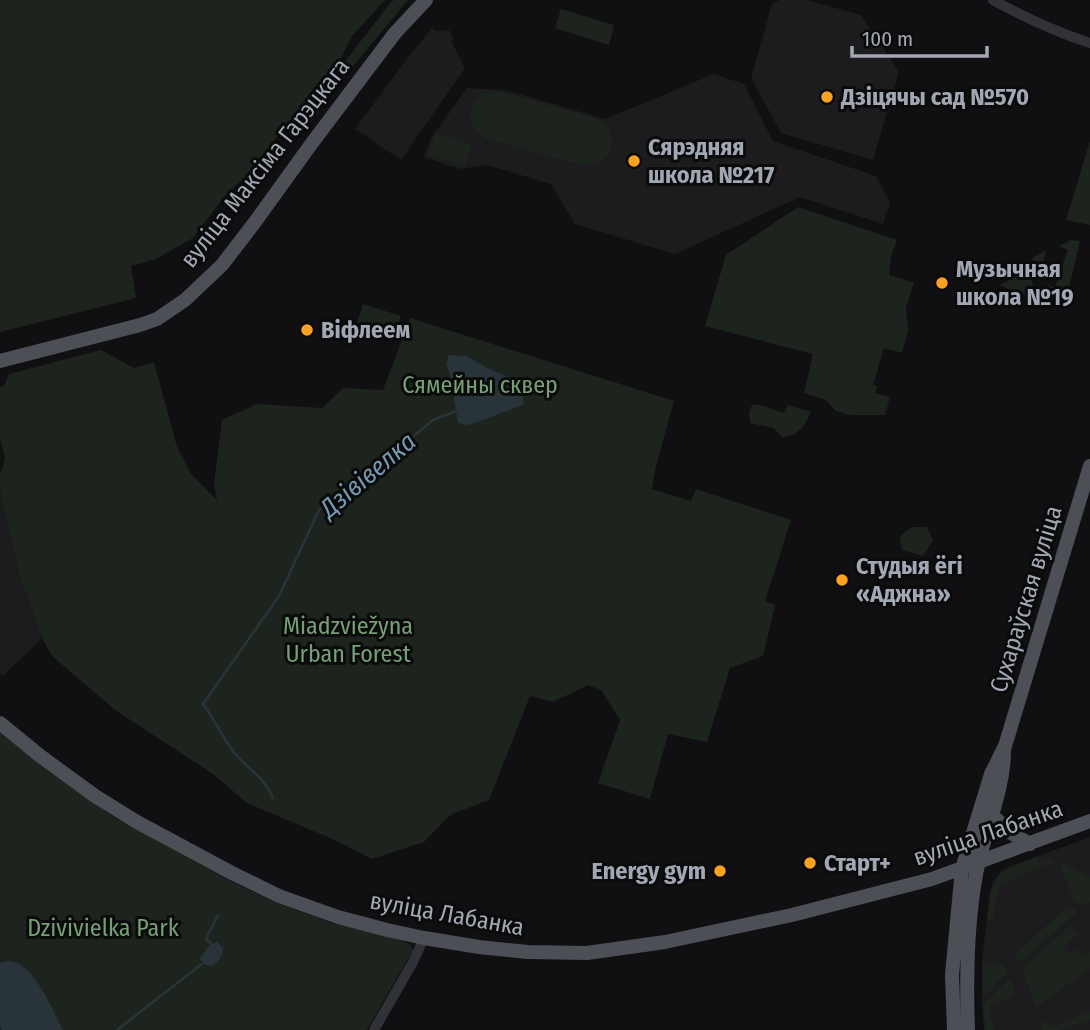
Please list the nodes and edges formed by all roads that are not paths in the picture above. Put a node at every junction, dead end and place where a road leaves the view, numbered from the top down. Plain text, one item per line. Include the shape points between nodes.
1 (426, 0) edge
2 (993, 0) edge
3 (1090, 43) edge
4 (0, 361) edge
5 (1090, 466) edge
6 (0, 723) edge
7 (1005, 746) junction
8 (991, 814) junction
9 (1090, 821) edge
10 (1030, 844) junction
11 (979, 863) junction
12 (961, 869) junction
13 (932, 879) junction
14 (959, 904) junction
15 (425, 938) junction
16 (374, 1030) edge
17 (954, 1030) edge
18 (968, 1030) edge

1 - 4 main road, вуліца Максіма Гарэцкага via 395,33 222,265 185,300 141,325
2 - 3 street
5 - 7 main road, Сухараўская вуліца
6 - 15 main road, вуліца Лабанка via 95,796 230,872 338,917
7 - 8 main road, Сухараўская вуліца
7 - 12 main road, Сухараўская вуліца via 991,774
8 - 10 main road
8 - 11 main road, Сухараўская вуліца
9 - 10 main road, вуліца Лабанка
10 - 11 main road, вуліца Лабанка
11 - 12 main road, вуліца Лабанка
11 - 18 main road, Сухараўская вуліца via 967,967
12 - 13 main road, вуліца Лабанка
12 - 14 main road, Сухараўская вуліца
13 - 14 main road via 948,885
13 - 15 main road, вуліца Лабанка via 749,925 587,953 528,952
14 - 17 main road, Сухараўская вуліца via 952,975
15 - 16 street

